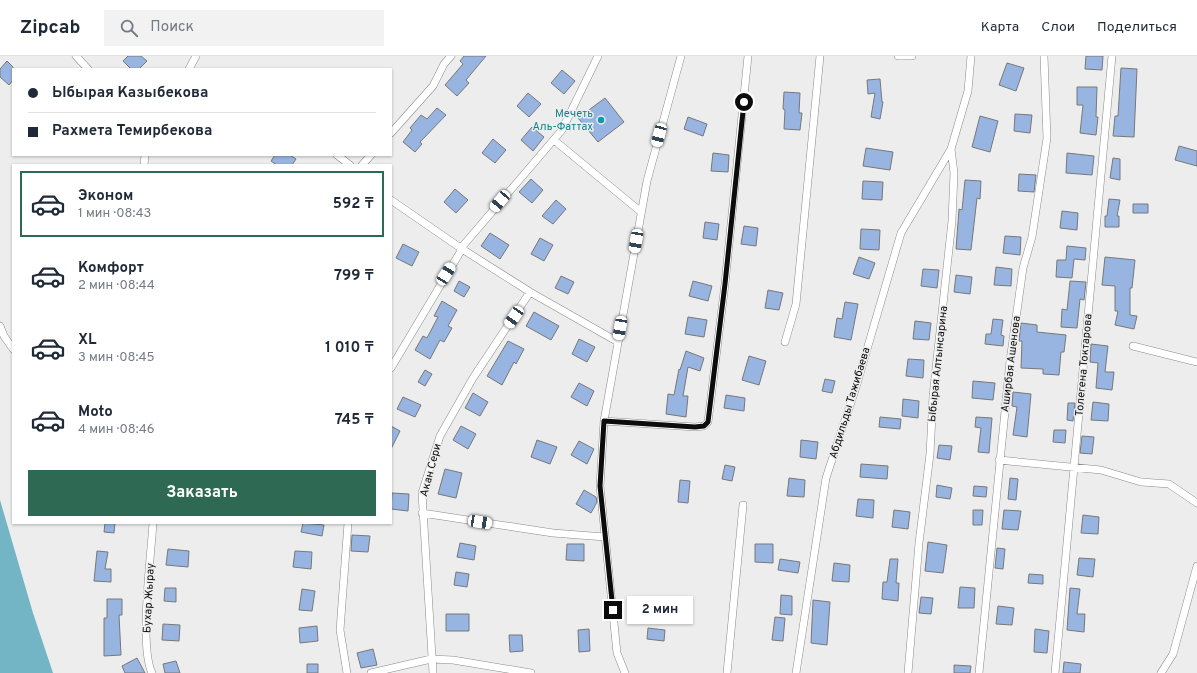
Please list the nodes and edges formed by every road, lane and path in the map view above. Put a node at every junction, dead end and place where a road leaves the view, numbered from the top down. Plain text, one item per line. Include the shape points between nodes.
1 (76, 56) edge
2 (196, 56) edge
3 (451, 56) edge
4 (598, 56) edge
5 (681, 56) edge
6 (748, 56) edge
7 (820, 56) edge
8 (898, 56) edge
9 (912, 56) edge
10 (971, 56) edge
11 (1044, 56) edge
12 (1112, 56) edge
13 (87, 68) edge
14 (190, 68) edge
15 (392, 132) edge
16 (554, 140) junction
17 (951, 149) junction
18 (339, 156) edge
19 (370, 156) edge
20 (349, 164) edge
21 (363, 164) edge
22 (392, 201) edge
23 (641, 212) junction
24 (462, 248) junction
25 (530, 292) junction
26 (0, 326) edge
27 (618, 342) junction
28 (785, 342) dead end
29 (1133, 346) dead end
30 (12, 348) edge
31 (1197, 362) edge
32 (392, 366) edge
33 (604, 421) junction
34 (999, 460) junction
35 (1074, 467) junction
36 (1197, 502) edge
37 (743, 504) dead end
38 (422, 513) junction
39 (153, 524) edge
40 (348, 524) edge
41 (605, 537) junction
42 (1197, 566) edge
43 (431, 659) junction
44 (152, 673) edge
45 (347, 673) edge
46 (371, 673) edge
47 (433, 673) edge
48 (531, 673) edge
49 (625, 673) edge
50 (726, 673) edge
51 (796, 673) edge
52 (908, 673) edge
53 (979, 673) edge
54 (1055, 673) edge
55 (1161, 673) edge

1 - 13 street
2 - 14 street
3 - 15 street via 433,86
4 - 16 street via 562,130
5 - 23 street
6 - 33 street via 708,422 704,426 695,427
7 - 28 street via 796,304
8 - 9 street
10 - 17 street, Ыбырая Алтынсарина via 968,91
11 - 34 street, Аширбая Ашенова via 1047,138 1032,237 1022,276
12 - 35 street, Толегена Токтарова
16 - 23 street
16 - 24 street
17 - 51 street, Абдильды Тажибаева via 902,233 826,478
17 - 52 street, Ыбырая Алтынсарина via 954,173 952,221
18 - 20 street
19 - 21 street
22 - 24 street
23 - 27 street
24 - 25 street
24 - 32 street
25 - 27 street
25 - 38 street, Акан Сери via 473,378 440,436 422,493
26 - 30 street
27 - 33 street
29 - 31 street
33 - 41 street via 600,486
34 - 35 street
34 - 53 street, Аширбая Ашенова
35 - 36 street via 1102,470 1141,482 1169,484
35 - 54 street, Толегена Токтарова
37 - 50 street
38 - 41 street via 552,533
38 - 43 street, Акан Сери
39 - 44 street, Бухар Жырау via 146,628
40 - 45 street via 340,630
41 - 49 street via 617,653
42 - 55 street via 1173,654
43 - 46 street
43 - 47 street, Акан Сери
43 - 48 street via 453,660

